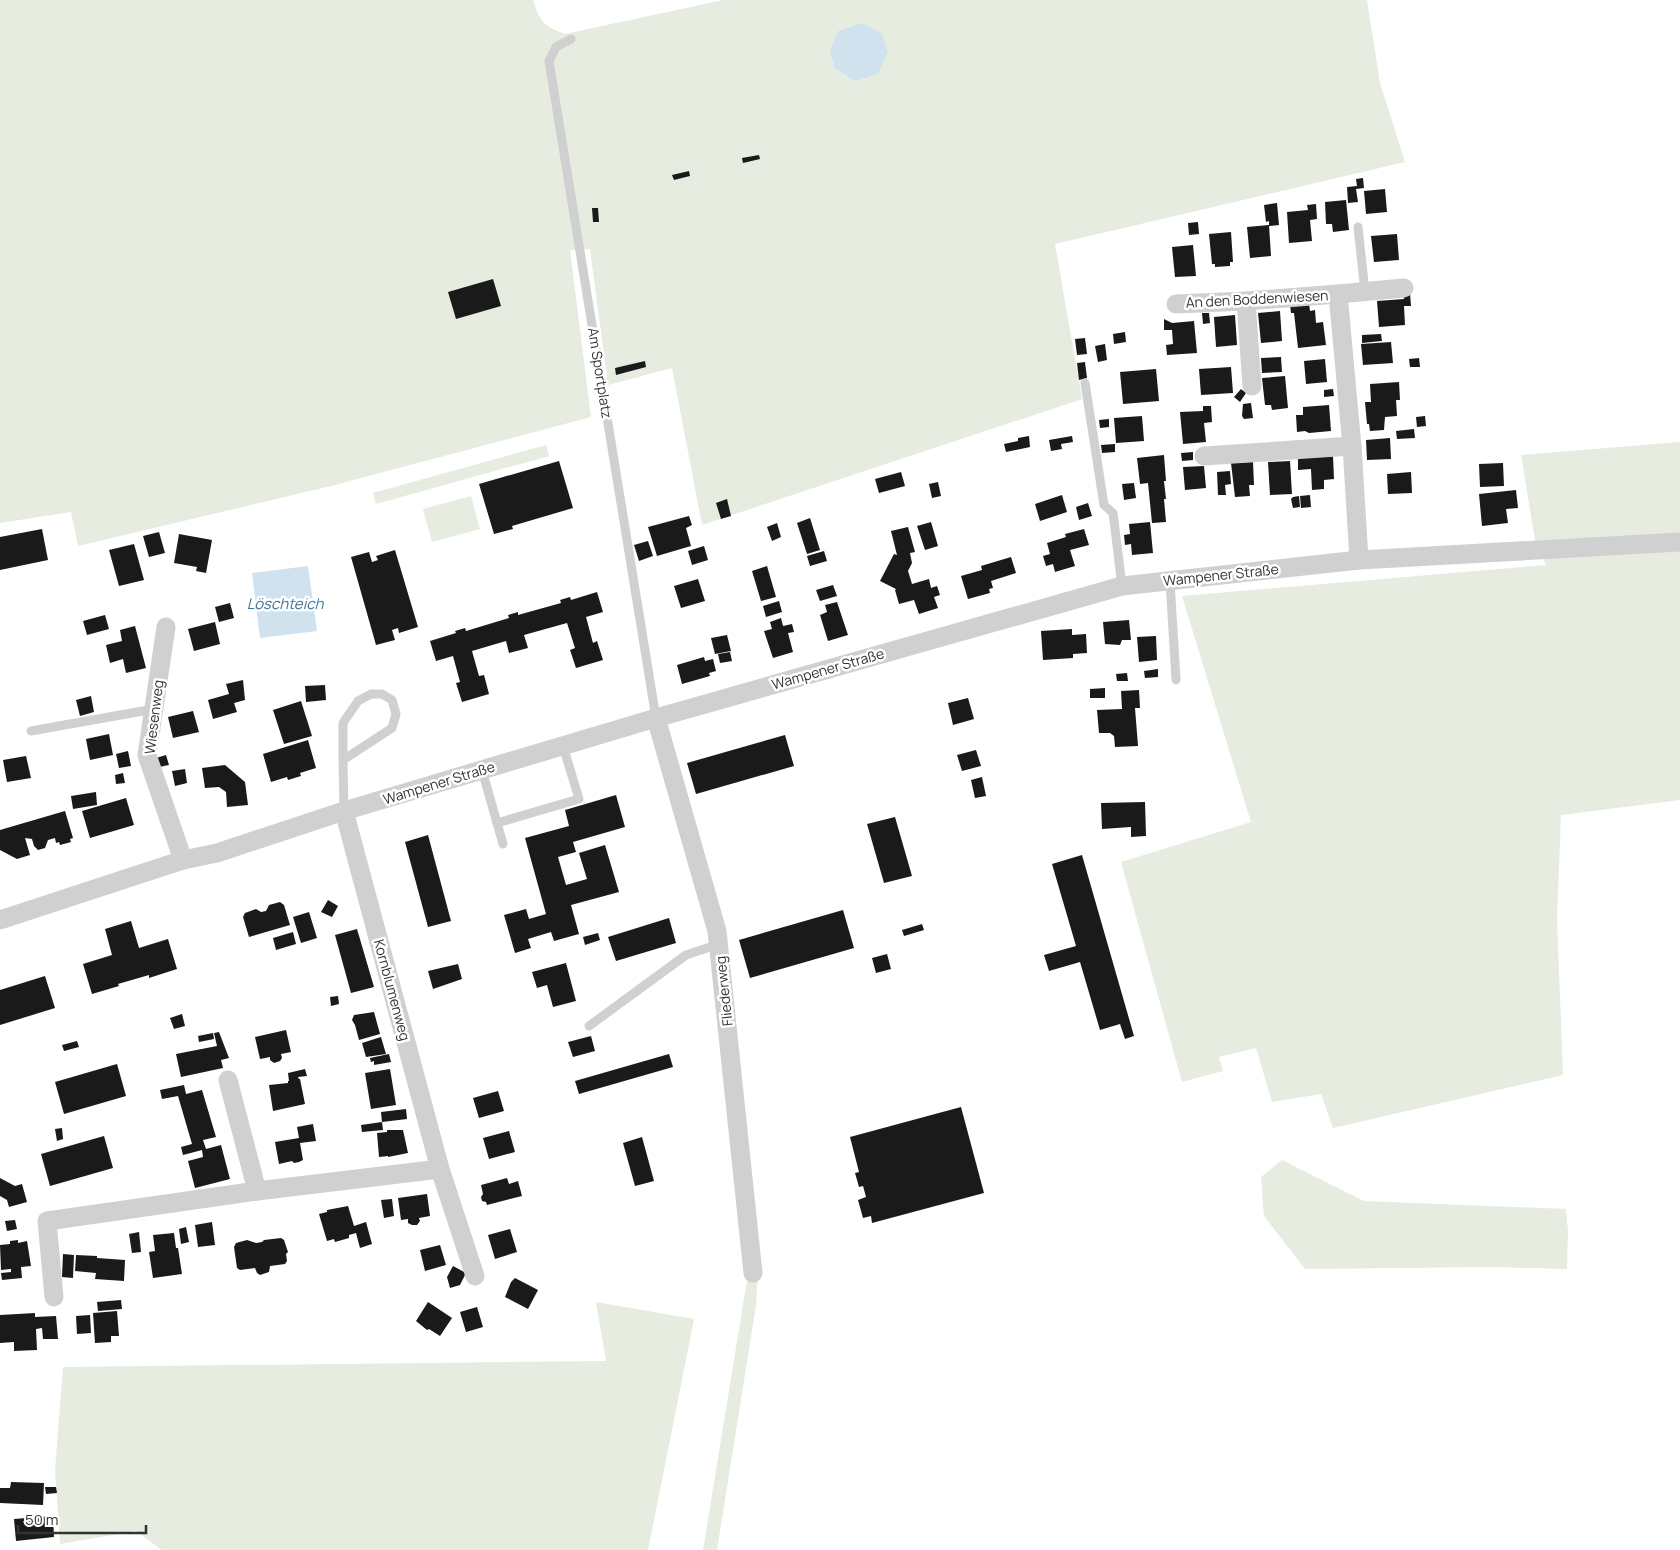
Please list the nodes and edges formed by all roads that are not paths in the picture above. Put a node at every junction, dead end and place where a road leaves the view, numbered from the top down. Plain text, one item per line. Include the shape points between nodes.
1 (571, 39) dead end
2 (1358, 227) dead end
3 (1404, 288) dead end
4 (1365, 292) junction
5 (1338, 294) junction
6 (1246, 301) junction
7 (1176, 304) dead end
8 (1085, 382) dead end
9 (1252, 386) dead end
10 (1352, 446) junction
11 (1204, 456) dead end
12 (1680, 542) edge
13 (1359, 560) junction
14 (1170, 581) junction
15 (1122, 586) junction
16 (166, 627) dead end
17 (1176, 680) dead end
18 (154, 709) junction
19 (656, 718) junction
20 (31, 731) dead end
21 (564, 746) junction
22 (343, 760) junction
23 (482, 770) junction
24 (344, 811) junction
25 (497, 823) junction
26 (503, 844) dead end
27 (183, 860) junction
28 (0, 920) edge
29 (719, 944) junction
30 (589, 1026) dead end
31 (228, 1080) dead end
32 (440, 1170) junction
33 (257, 1191) junction
34 (753, 1273) dead end
35 (475, 1276) dead end
36 (54, 1297) dead end

1 - 19 lane, Am Sportplatz via 556,48 549,61
2 - 4 lane
3 - 4 street, An den Boddenwiesen
4 - 5 street, An den Boddenwiesen
5 - 6 street, An den Boddenwiesen
5 - 10 street, An den Boddenwiesen
6 - 7 street, An den Boddenwiesen
6 - 9 street
8 - 15 lane via 1104,505 1113,513
10 - 11 street
10 - 13 street, An den Boddenwiesen
12 - 13 street, Wampener Straße
13 - 14 street, Wampener Straße
14 - 15 street, Wampener Straße
14 - 17 lane
15 - 19 street, Wampener Straße
16 - 18 street, Wiesenweg
18 - 20 lane
18 - 27 street, Wiesenweg via 147,755
19 - 21 street, Wampener Straße
19 - 29 street, Fliederweg
21 - 23 street, Wampener Straße
21 - 25 lane via 579,799
22 - 22 lane via 392,728 396,714 392,700 382,694 371,694 358,701 343,723
22 - 24 lane
23 - 24 street, Wampener Straße
23 - 25 lane
24 - 27 street, Wampener Straße via 217,853
24 - 32 street, Kornblumenweg
25 - 26 lane
27 - 28 street, Wampener Straße
29 - 30 lane via 686,955
29 - 34 street, Fliederweg
31 - 33 street
32 - 33 street
32 - 35 street, Kornblumenweg
33 - 36 street via 47,1221

